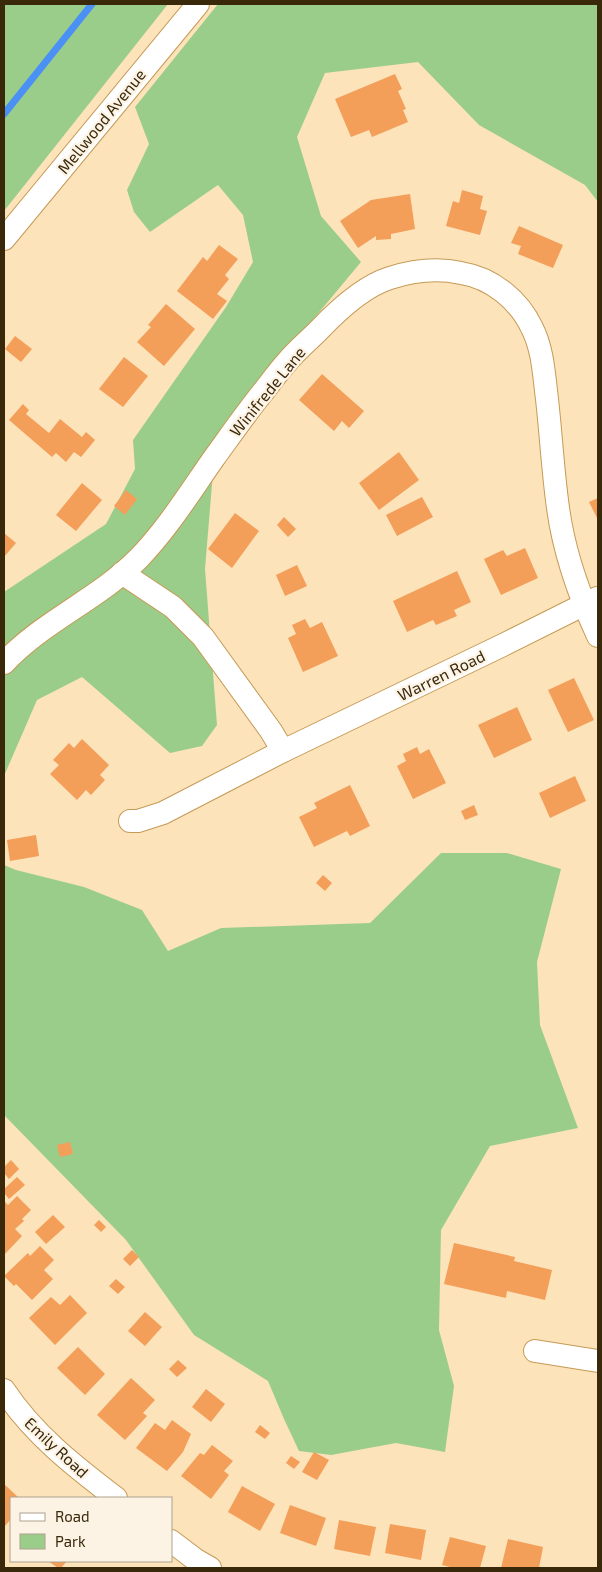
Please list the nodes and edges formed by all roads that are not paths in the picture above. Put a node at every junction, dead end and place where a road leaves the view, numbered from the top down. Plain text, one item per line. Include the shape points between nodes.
1 (198, 4) edge
2 (4, 239) edge
3 (122, 573) junction
4 (592, 601) edge
5 (598, 636) edge
6 (4, 662) edge
7 (283, 751) junction
8 (130, 821) dead end
9 (535, 1351) dead end
10 (598, 1361) edge
11 (4, 1390) edge
12 (115, 1497) edge
13 (172, 1542) edge
14 (210, 1568) edge

1 - 2 street, Mellwood Avenue
3 - 4 street, Winifrede Lane via 152,543 285,364 333,316 389,278 435,270 466,274 494,286 517,305 532,326 544,376 558,510 570,564
3 - 6 street, Winifrede Lane via 39,632
3 - 7 street via 173,608 204,637
4 - 5 street, Winifrede Lane
4 - 7 street, Warren Road
7 - 8 street, Warren Road via 163,812
9 - 10 street
11 - 12 street, Emily Road via 17,1410 50,1445
13 - 14 street

